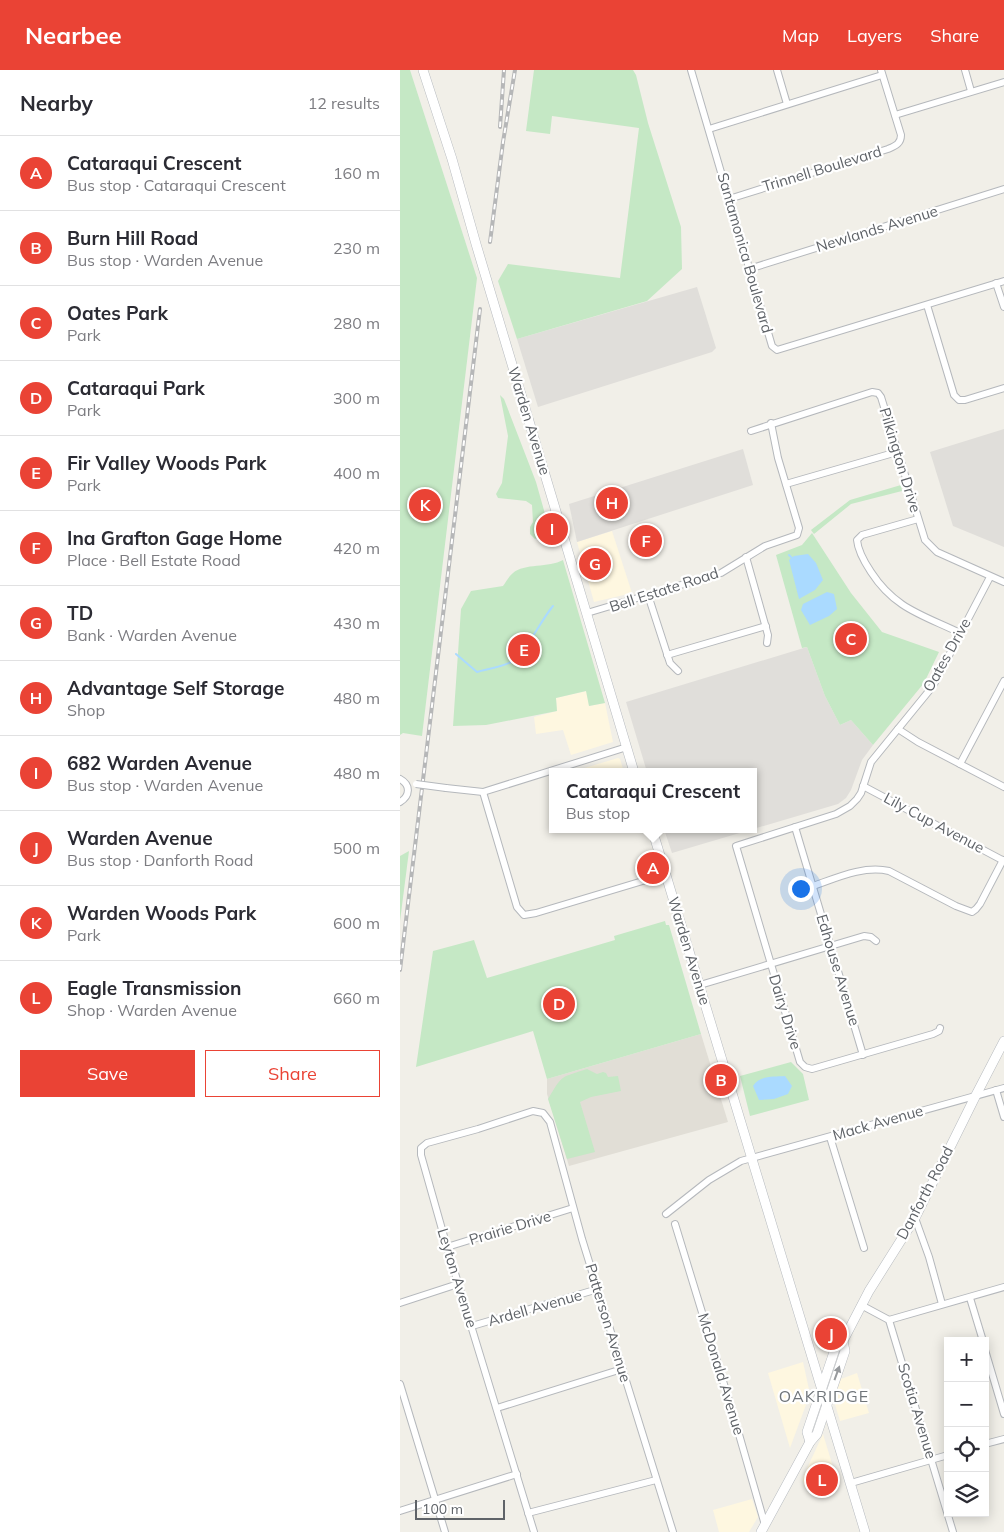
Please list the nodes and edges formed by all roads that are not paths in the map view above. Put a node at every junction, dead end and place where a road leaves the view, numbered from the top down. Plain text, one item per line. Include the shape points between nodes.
1 (423, 70) edge
2 (691, 70) edge
3 (777, 70) edge
4 (965, 70) edge
5 (882, 72) edge
6 (1004, 82) edge
7 (971, 91) junction
8 (787, 104) junction
9 (895, 115) junction
10 (709, 130) junction
11 (1004, 190) edge
12 (728, 199) junction
13 (749, 269) junction
14 (1004, 280) edge
15 (996, 283) junction
16 (927, 305) junction
17 (1004, 307) edge
18 (1004, 388) edge
19 (771, 423) junction
20 (751, 431) dead end
21 (897, 452) junction
22 (786, 484) junction
23 (918, 519) junction
24 (746, 557) junction
25 (990, 576) junction
26 (1004, 582) edge
27 (648, 595) junction
28 (588, 613) junction
29 (766, 626) junction
30 (960, 633) junction
31 (767, 643) dead end
32 (667, 655) junction
33 (678, 671) dead end
34 (1004, 681) edge
35 (898, 729) junction
36 (627, 747) junction
37 (960, 764) junction
38 (560, 768) edge
39 (633, 768) edge
40 (549, 771) edge
41 (403, 781) edge
42 (863, 786) junction
43 (1004, 787) edge
44 (483, 792) junction
45 (400, 802) edge
46 (795, 828) junction
47 (653, 833) edge
48 (1004, 861) edge
49 (666, 874) junction
50 (813, 886) junction
51 (876, 941) dead end
52 (830, 946) junction
53 (770, 964) junction
54 (700, 984) junction
55 (940, 1028) dead end
56 (1004, 1042) edge
57 (863, 1055) junction
58 (1004, 1088) edge
59 (996, 1090) junction
60 (976, 1095) junction
61 (543, 1113) joint
62 (1004, 1117) edge
63 (830, 1137) junction
64 (752, 1158) junction
65 (573, 1208) junction
66 (666, 1214) dead end
67 (915, 1218) junction
68 (675, 1224) dead end
69 (447, 1247) junction
70 (864, 1248) dead end
71 (458, 1284) junction
72 (1004, 1287) edge
73 (598, 1289) junction
74 (970, 1298) junction
75 (400, 1303) edge
76 (942, 1304) junction
77 (861, 1305) junction
78 (889, 1320) junction
79 (472, 1326) junction
80 (982, 1337) edge
81 (843, 1341) junction
82 (989, 1363) edge
83 (622, 1369) junction
84 (400, 1384) edge
85 (822, 1388) junction
86 (827, 1405) junction
87 (497, 1408) junction
88 (1004, 1414) edge
89 (1004, 1439) edge
90 (810, 1442) junction
91 (989, 1443) edge
92 (944, 1456) edge
93 (931, 1460) junction
94 (517, 1474) junction
95 (656, 1480) junction
96 (850, 1484) junction
97 (434, 1499) junction
98 (400, 1511) edge
99 (528, 1513) junction
100 (763, 1529) edge
101 (445, 1532) edge
102 (534, 1532) edge
103 (673, 1532) edge
104 (865, 1532) edge
105 (954, 1532) edge

1 - 28 main road, Warden Avenue
2 - 10 street, Santamonica Boulevard
3 - 8 street
4 - 7 street
5 - 8 street
5 - 9 street, Trinnell Boulevard
6 - 7 street
7 - 9 street
8 - 10 street
9 - 12 street, Trinnell Boulevard via 901,139 896,146
10 - 12 street, Santamonica Boulevard
11 - 13 street, Newlands Avenue
12 - 13 street, Santamonica Boulevard
13 - 16 street, Santamonica Boulevard via 772,346 777,350
14 - 15 street, Santamonica Boulevard
15 - 16 street, Santamonica Boulevard
15 - 17 street
16 - 18 street via 954,394 959,400
19 - 20 street, Pilkington Drive
19 - 21 street, Pilkington Drive via 872,392 878,393 882,397
19 - 22 street, Bell Estate Road
21 - 22 street
21 - 23 street, Pilkington Drive
22 - 24 street, Bell Estate Road via 799,528 798,535 765,546
23 - 25 street, Pilkington Drive via 925,540 936,552
23 - 30 street via 862,534 857,540 858,547 867,567 893,599 908,610
24 - 27 street, Bell Estate Road via 721,572
24 - 29 street
25 - 26 street, Pilkington Drive
25 - 30 street, Oates Drive
27 - 28 street, Bell Estate Road
27 - 32 street
28 - 36 main road, Warden Avenue
29 - 31 street
29 - 32 street
30 - 35 street, Oates Drive via 932,686
32 - 33 street
34 - 37 street
35 - 37 street
35 - 42 street, Oates Drive via 871,762
36 - 38 street
36 - 39 main road, Warden Avenue
37 - 43 street
40 - 44 street
41 - 44 street, bridge
41 - 45 street via 408,794
42 - 46 street via 850,806
42 - 48 street, Lily Cup Avenue
44 - 49 street via 517,907 524,914 536,914
46 - 50 street, Edhouse Avenue
46 - 53 street, Dairy Drive via 736,846
47 - 49 main road, Warden Avenue
48 - 50 street via 980,904 972,912 879,869
49 - 54 main road, Warden Avenue
50 - 52 street, Edhouse Avenue
51 - 52 street via 864,936
52 - 53 street
52 - 57 street, Edhouse Avenue
53 - 54 street
53 - 57 street, Dairy Drive via 800,1062 805,1067 812,1069
54 - 64 main road, Warden Avenue
55 - 57 street, Dairy Drive via 933,1034
56 - 60 main road, Danforth Road
58 - 59 street, Mack Avenue
59 - 60 street, Mack Avenue
59 - 62 street
60 - 63 street, Mack Avenue
60 - 67 main road, Danforth Road
61 - 65 street, Patterson Avenue via 550,1122
61 - 69 street, Leyton Avenue via 533,1111 427,1143 421,1148
63 - 64 street, Mack Avenue
63 - 70 street
64 - 66 street, Mack Avenue via 709,1180
64 - 85 main road, Warden Avenue
65 - 69 street, Prairie Drive
65 - 73 street, Patterson Avenue
67 - 76 street
67 - 77 main road, Danforth Road
68 - 100 street, McDonald Avenue via 731,1407
69 - 71 street, Leyton Avenue
71 - 75 street
71 - 79 street, Leyton Avenue
72 - 74 street
73 - 79 street, Ardell Avenue
73 - 83 street, Patterson Avenue
74 - 76 street
74 - 80 street
76 - 78 street
77 - 78 street
77 - 81 main road, Danforth Road
78 - 93 street, Scotia Avenue
79 - 87 street, Leyton Avenue
81 - 85 main road, Danforth Road via 835,1349
86 -> 81 main road, Danforth Road via 845,1351
82 - 88 street
83 - 87 street
83 - 95 street, Patterson Avenue
84 - 97 street
85 - 86 main road, Warden Avenue
85 - 90 main road, Danforth Road via 808,1432
86 - 90 main road, Danforth Road via 817,1434
86 - 96 main road, Warden Avenue
87 - 94 street, Leyton Avenue
89 - 91 street
90 - 100 main road, Danforth Road
92 - 93 street
93 - 96 street
93 - 105 street, Scotia Avenue
94 - 97 street
94 - 99 street, Leyton Avenue
95 - 99 street
95 - 103 street, Patterson Avenue
96 - 104 main road, Warden Avenue
97 - 98 street
97 - 101 street
99 - 102 street, Leyton Avenue

